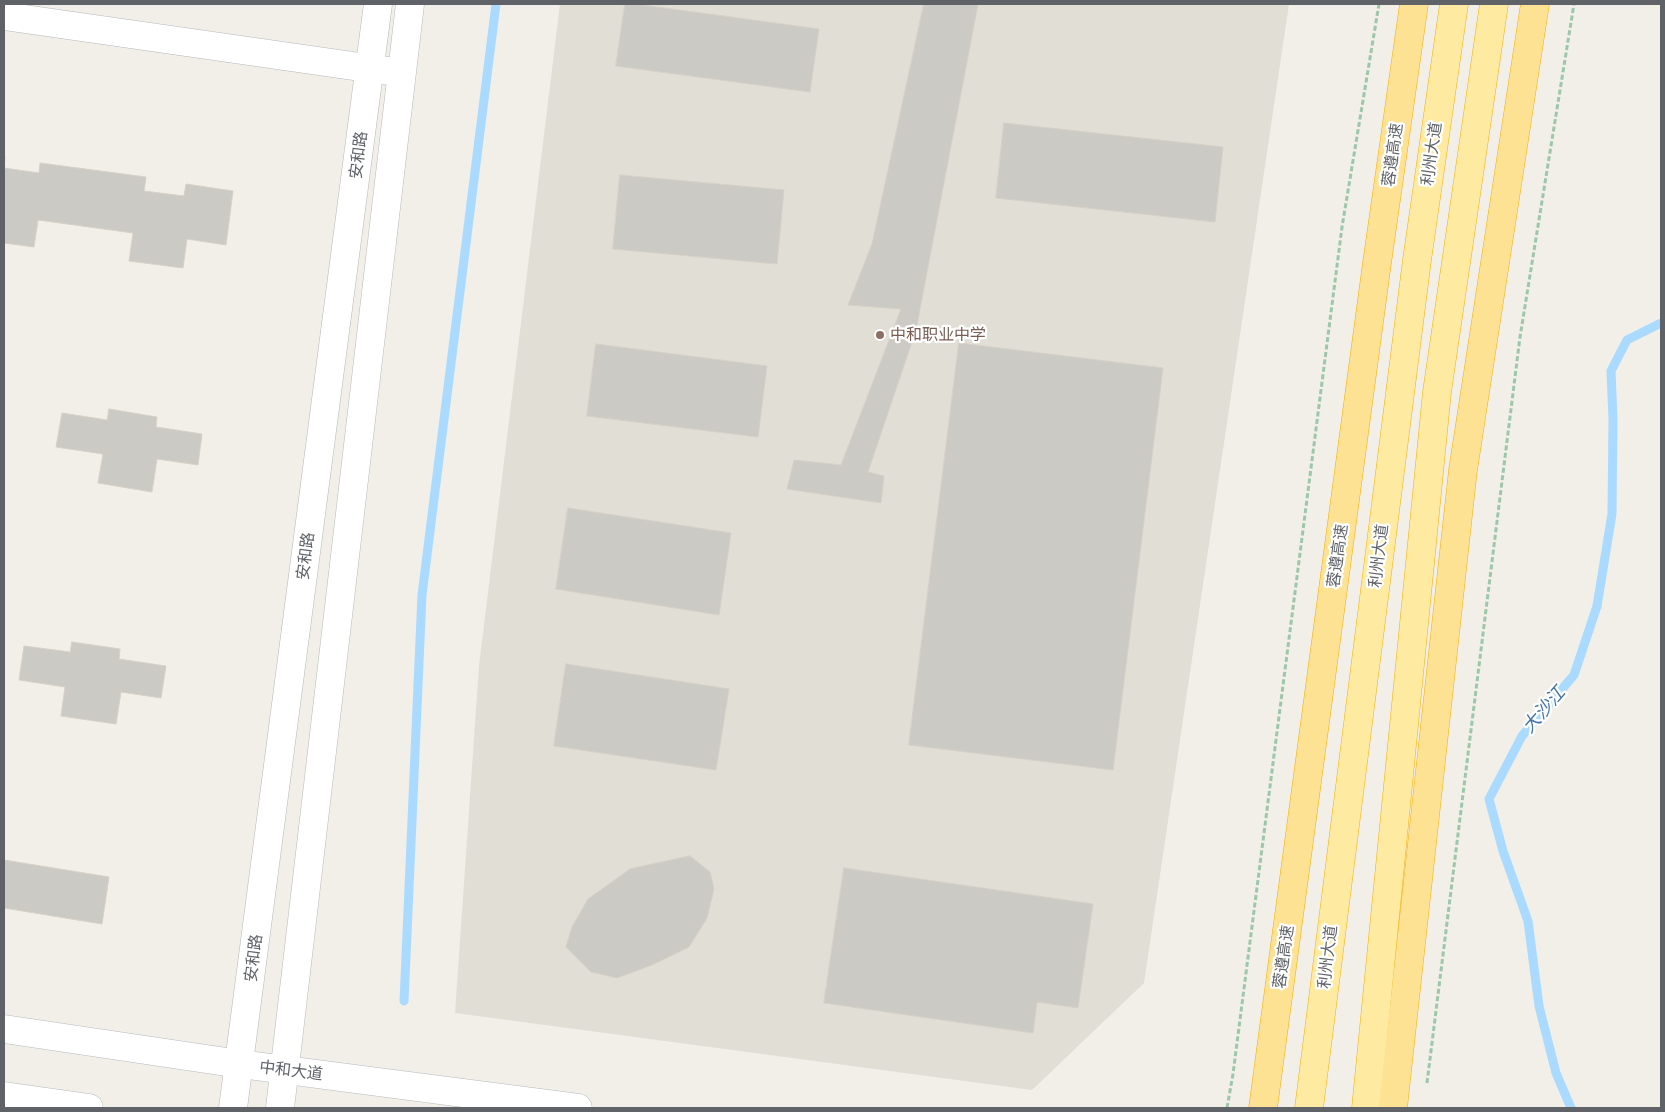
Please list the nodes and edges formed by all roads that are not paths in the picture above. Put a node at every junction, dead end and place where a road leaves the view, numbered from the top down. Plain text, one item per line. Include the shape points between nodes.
1 (378, 4) edge
2 (410, 4) edge
3 (1414, 4) edge
4 (1454, 4) edge
5 (1494, 4) edge
6 (1535, 4) edge
7 (4, 16) edge
8 (370, 68) junction
9 (401, 74) junction
10 (4, 1029) edge
11 (240, 1064) junction
12 (285, 1070) junction
13 (4, 1096) edge
14 (89, 1108) edge
15 (234, 1108) edge
16 (280, 1108) edge
17 (578, 1108) edge
18 (1263, 1108) edge
19 (1309, 1108) edge
20 (1366, 1108) edge
21 (1392, 1108) edge

1 - 8 street, 安和路
2 - 9 street, 安和路
3 - 18 highway, 蓉遵高速
4 - 19 highway, 利州大道 via 1416,260
5 - 20 highway via 1437,392
6 - 21 highway via 1463,470
7 - 8 street
8 - 9 street
8 - 11 street, 安和路
9 - 12 street, 安和路
10 - 11 street, 中和大道
11 - 12 street, 中和大道
11 - 15 street, 安和路
12 - 16 street, 安和路
12 - 17 street, 中和大道
13 - 14 street

